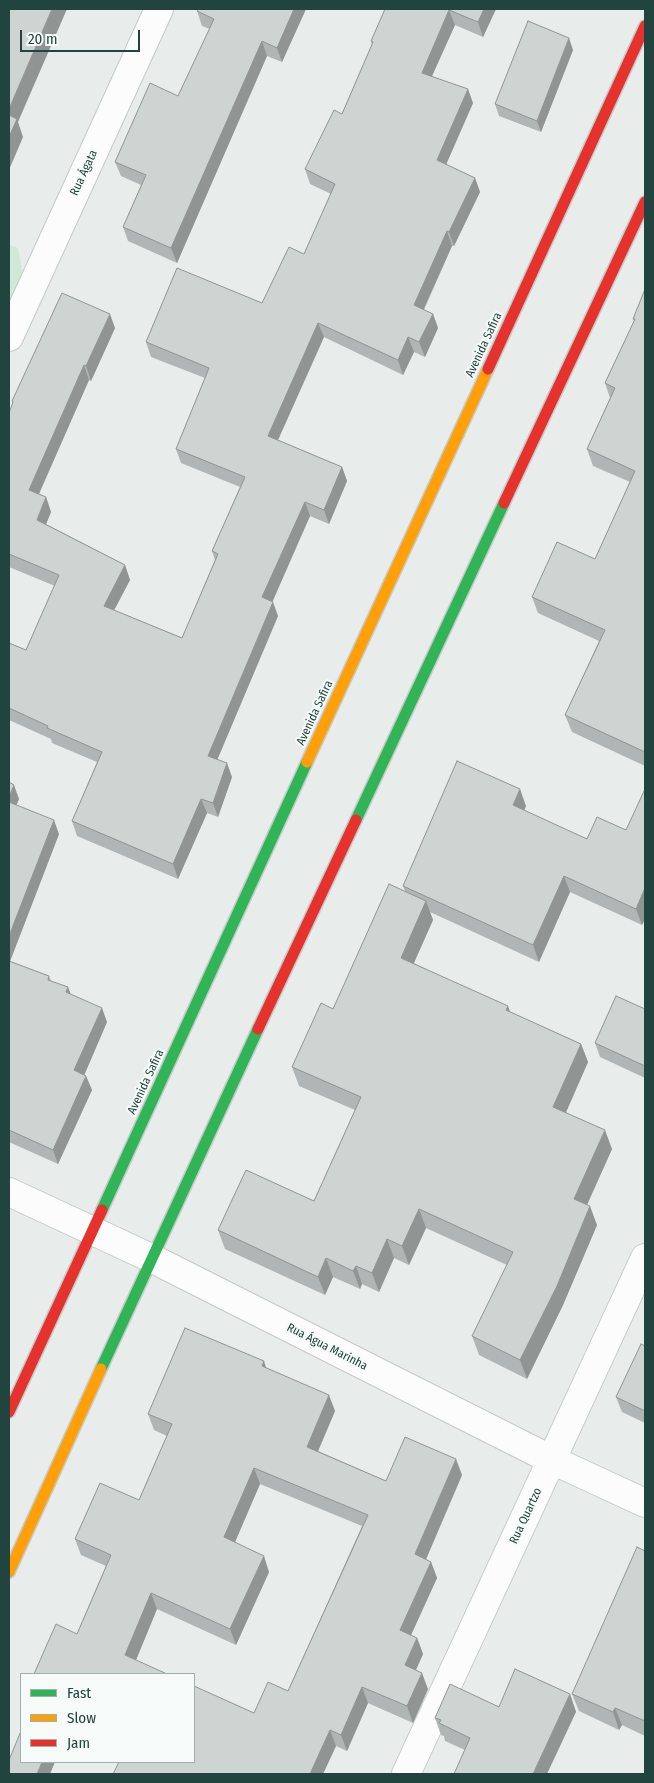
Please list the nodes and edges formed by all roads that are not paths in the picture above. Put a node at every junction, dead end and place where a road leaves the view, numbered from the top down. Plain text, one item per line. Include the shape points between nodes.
1 (159, 9) edge
2 (645, 26) edge
3 (645, 202) edge
4 (9, 337) edge
5 (9, 1192) edge
6 (92, 1232) junction
7 (151, 1258) junction
8 (645, 1258) edge
9 (9, 1412) edge
10 (552, 1460) junction
11 (645, 1503) edge
12 (9, 1572) edge
13 (406, 1774) edge

1 - 4 street, Rua Ágata
2 - 6 street, Avenida Safira
3 - 7 street
5 - 6 street, Rua Água Marinha
6 - 7 street, Rua Água Marinha
6 - 9 street, Avenida Safira
7 - 10 street, Rua Água Marinha
7 - 12 street
8 - 10 street, Rua Quartzo
10 - 11 street, Rua Água Marinha
10 - 13 street, Rua Quartzo

